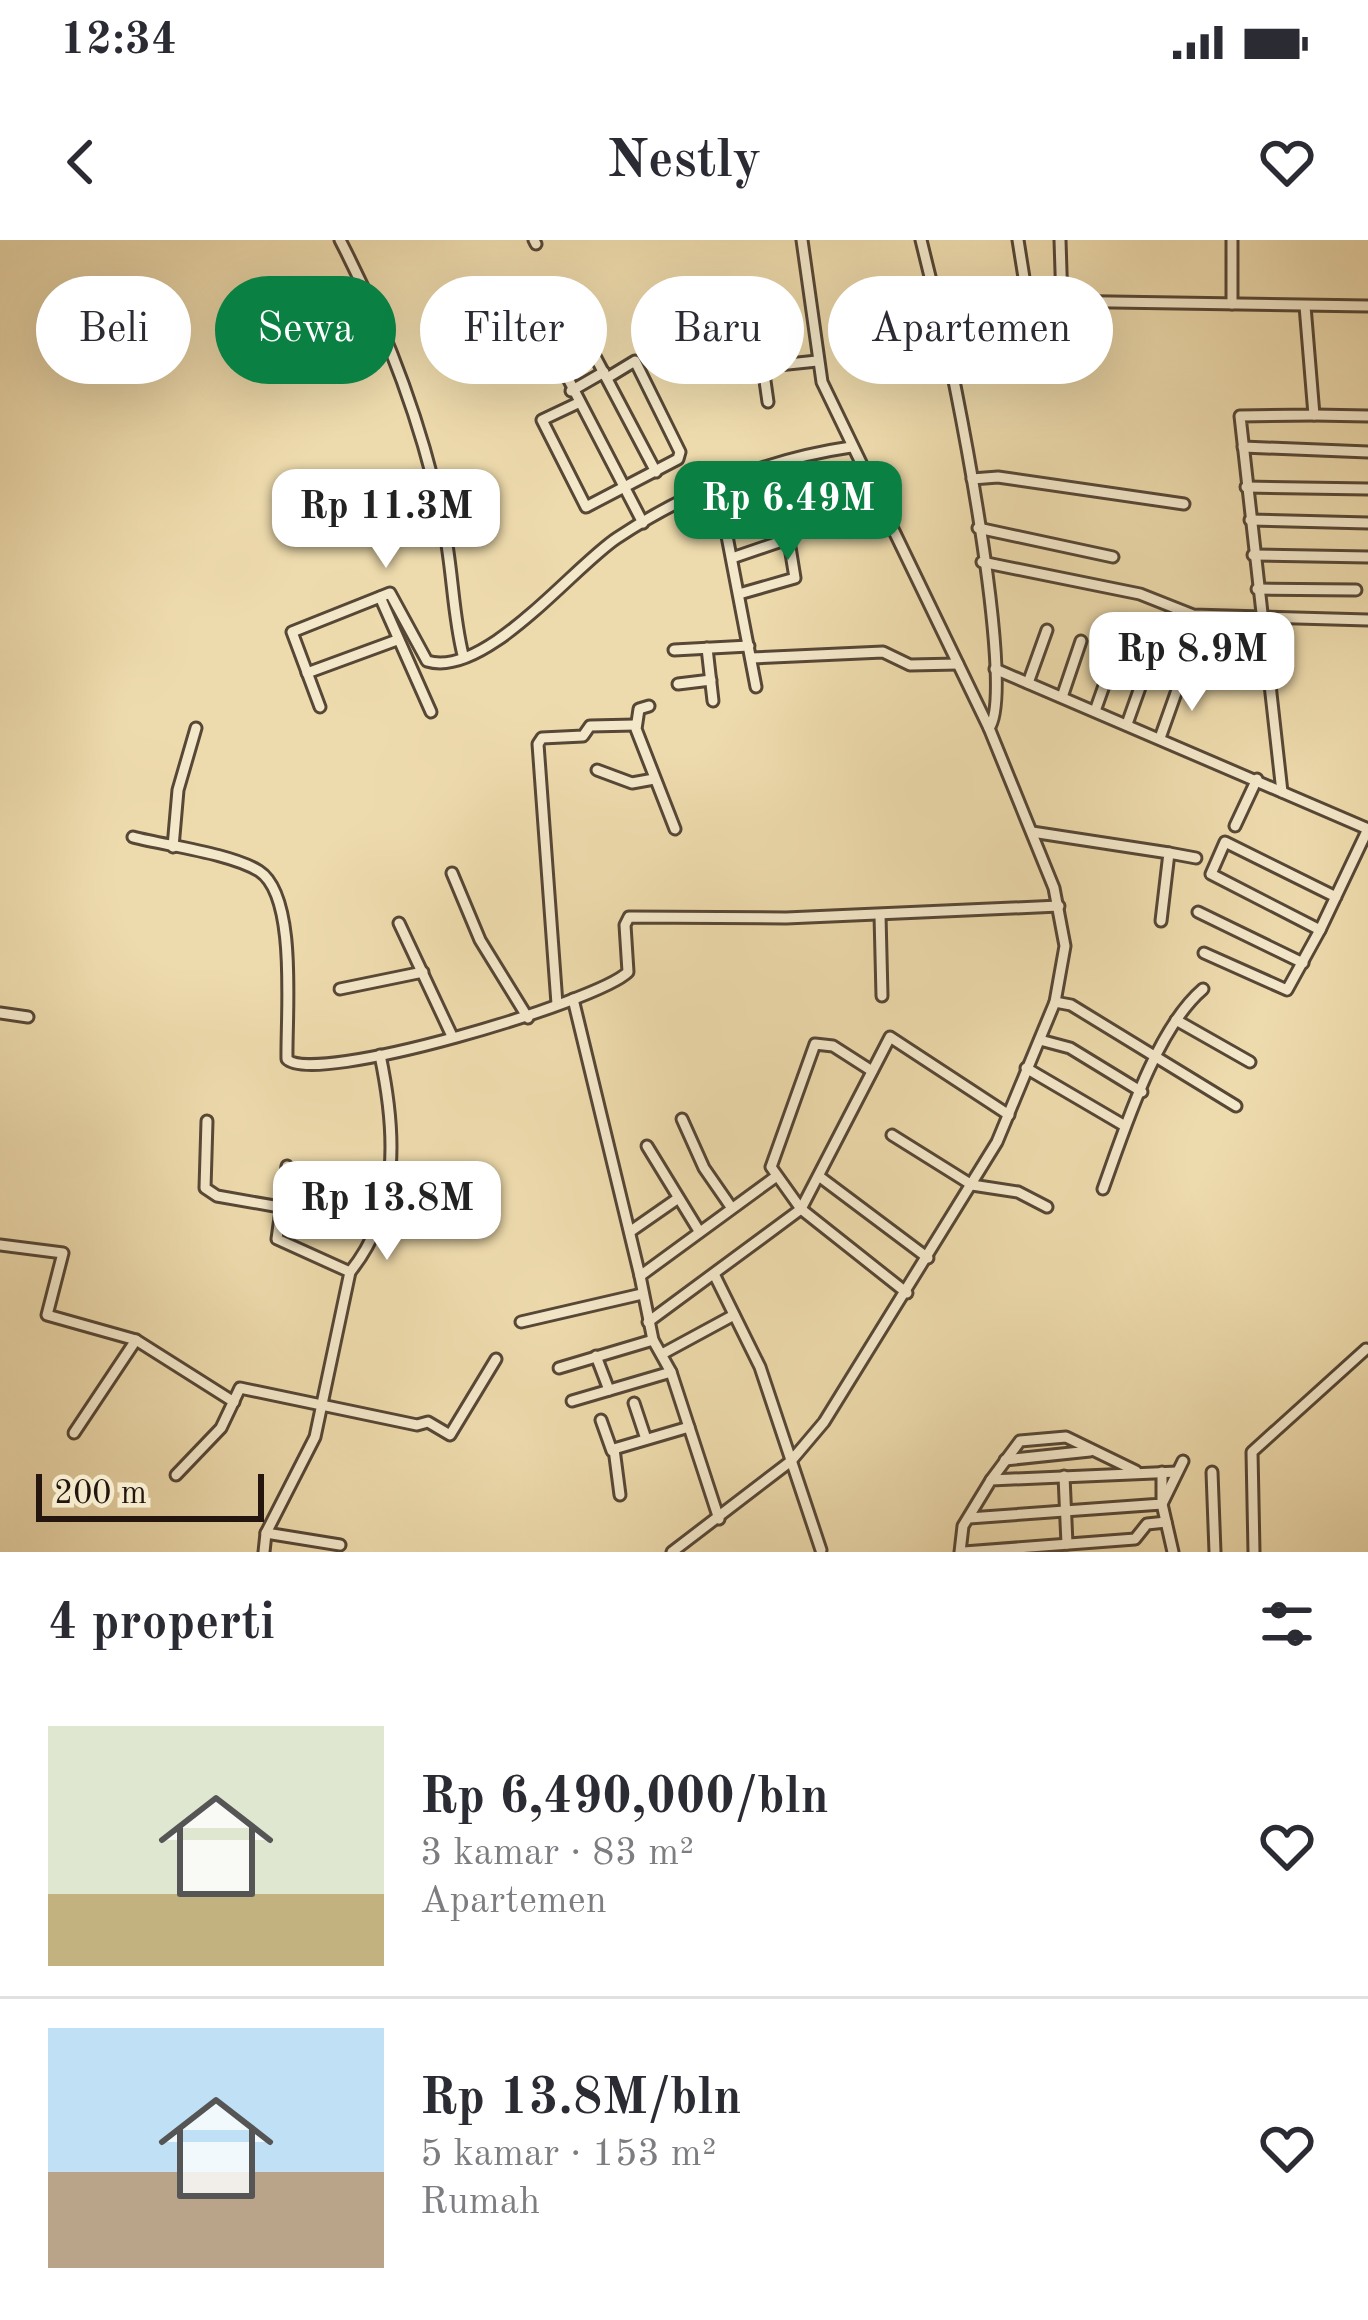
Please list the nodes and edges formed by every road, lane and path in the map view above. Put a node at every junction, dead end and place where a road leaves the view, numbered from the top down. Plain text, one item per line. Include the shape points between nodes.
1 (340, 240) edge
2 (802, 240) edge
3 (921, 240) edge
4 (1018, 240) edge
5 (1060, 240) edge
6 (1232, 240) edge
7 (931, 276) edge
8 (1024, 276) edge
9 (1061, 276) edge
10 (1113, 303) edge
11 (1232, 304) junction
12 (1305, 306) junction
13 (1368, 306) edge
14 (817, 361) junction
15 (804, 362) edge
16 (607, 374) edge
17 (607, 379) edge
18 (568, 384) edge
19 (586, 384) edge
20 (765, 384) edge
21 (958, 384) edge
22 (571, 391) junction
23 (768, 402) dead end
24 (578, 403) junction
25 (1314, 415) junction
26 (1368, 416) edge
27 (847, 441) junction
28 (1243, 447) junction
29 (1368, 452) edge
30 (656, 472) junction
31 (973, 478) junction
32 (717, 484) junction
33 (1246, 487) junction
34 (625, 489) junction
35 (1368, 489) edge
36 (1184, 504) dead end
37 (1250, 520) junction
38 (643, 523) junction
39 (783, 523) dead end
40 (1368, 523) edge
41 (978, 528) junction
42 (782, 541) junction
43 (1253, 555) junction
44 (1113, 557) dead end
45 (1368, 557) edge
46 (732, 558) junction
47 (982, 562) junction
48 (1257, 589) junction
49 (1356, 590) dead end
50 (739, 594) junction
51 (380, 597) junction
52 (1260, 615) junction
53 (1368, 620) edge
54 (1047, 630) dead end
55 (397, 640) junction
56 (1081, 641) dead end
57 (748, 646) junction
58 (707, 648) junction
59 (674, 650) dead end
60 (1116, 652) dead end
61 (463, 655) junction
62 (751, 658) junction
63 (958, 664) junction
64 (1148, 665) dead end
65 (995, 669) junction
66 (307, 674) junction
67 (1182, 676) dead end
68 (711, 680) junction
69 (1028, 683) junction
70 (678, 684) dead end
71 (756, 687) dead end
72 (1062, 697) junction
73 (713, 701) dead end
74 (650, 706) dead end
75 (320, 707) dead end
76 (1095, 711) junction
77 (431, 712) dead end
78 (1126, 724) junction
79 (635, 725) junction
80 (196, 728) dead end
81 (989, 728) junction
82 (1160, 738) junction
83 (597, 770) dead end
84 (654, 779) junction
85 (1256, 779) junction
86 (1282, 792) junction
87 (1235, 826) dead end
88 (675, 829) dead end
89 (1032, 832) junction
90 (133, 837) dead end
91 (173, 847) junction
92 (1169, 853) junction
93 (1196, 858) dead end
94 (452, 872) dead end
95 (1336, 897) junction
96 (1059, 906) junction
97 (1198, 912) dead end
98 (880, 915) junction
99 (1161, 921) dead end
100 (400, 923) dead end
101 (1320, 930) junction
102 (1204, 952) dead end
103 (1303, 963) junction
104 (424, 972) junction
105 (1203, 988) dead end
106 (340, 989) dead end
107 (882, 996) dead end
108 (573, 999) junction
109 (1055, 1001) junction
110 (557, 1004) junction
111 (0, 1013) edge
112 (28, 1017) dead end
113 (528, 1018) junction
114 (1176, 1020) junction
115 (452, 1036) junction
116 (1040, 1040) junction
117 (380, 1055) junction
118 (1159, 1057) junction
119 (1250, 1062) dead end
120 (1026, 1068) junction
121 (872, 1071) junction
122 (1142, 1092) junction
123 (1236, 1106) dead end
124 (1009, 1115) junction
125 (682, 1119) dead end
126 (207, 1121) dead end
127 (1125, 1126) junction
128 (892, 1135) dead end
129 (647, 1146) dead end
130 (287, 1166) dead end
131 (820, 1177) junction
132 (774, 1178) junction
133 (972, 1185) junction
134 (1103, 1189) dead end
135 (677, 1198) junction
136 (280, 1207) junction
137 (731, 1207) junction
138 (1047, 1208) dead end
139 (801, 1209) junction
140 (631, 1231) junction
141 (699, 1231) junction
142 (0, 1245) edge
143 (928, 1258) junction
144 (350, 1272) junction
145 (640, 1276) junction
146 (715, 1276) junction
147 (908, 1293) junction
148 (643, 1294) junction
149 (734, 1315) junction
150 (520, 1322) dead end
151 (648, 1322) junction
152 (136, 1340) junction
153 (653, 1340) junction
154 (1366, 1348) edge
155 (662, 1354) junction
156 (596, 1356) junction
157 (496, 1359) dead end
158 (560, 1367) dead end
159 (670, 1372) junction
160 (609, 1390) junction
161 (572, 1401) dead end
162 (234, 1402) junction
163 (634, 1403) dead end
164 (322, 1407) junction
165 (601, 1420) dead end
166 (688, 1426) junction
167 (74, 1433) dead end
168 (646, 1438) junction
169 (612, 1451) junction
170 (1090, 1451) junction
171 (1004, 1460) junction
172 (791, 1461) junction
173 (1137, 1472) junction
174 (1162, 1472) junction
175 (1212, 1472) dead end
176 (176, 1475) dead end
177 (1064, 1476) junction
178 (991, 1480) junction
179 (620, 1495) dead end
180 (1162, 1504) junction
181 (1066, 1510) junction
182 (968, 1518) junction
183 (719, 1519) junction
184 (1166, 1522) junction
185 (266, 1533) junction
186 (1067, 1544) junction
187 (340, 1545) dead end
188 (821, 1550) edge
189 (264, 1552) edge
190 (673, 1552) edge
191 (962, 1552) edge
192 (1173, 1552) edge
193 (1215, 1552) edge
194 (1254, 1552) edge

1 - 61 street via 385,334 425,452
2 - 14 street
3 - 7 street
4 - 8 street
5 - 9 street
6 - 11 street
10 - 11 street
11 - 12 street
12 - 13 street
12 - 25 street
14 - 15 street
14 - 27 street
16 - 30 street via 635,361 680,452
17 - 30 street
18 - 22 street
19 - 22 street
20 - 23 street
21 - 31 street
22 - 24 street
24 - 34 street
24 - 34 street via 542,420 586,507
25 - 26 street
25 - 28 street via 1244,413
27 - 32 street
27 - 63 street
28 - 29 street
28 - 33 street
30 - 34 street
31 - 36 street
31 - 41 street
32 - 38 street
32 - 46 street
33 - 35 street
33 - 37 street
34 - 38 street
37 - 40 street
37 - 43 street
38 - 61 street via 527,620
39 - 42 street
41 - 44 street
41 - 47 street
42 - 46 street
42 - 50 street via 789,541 795,578
43 - 45 street
43 - 48 street
46 - 50 street
47 - 52 street via 1140,594 1193,615
47 - 65 street
48 - 49 street
48 - 52 street
50 - 57 street
51 - 55 street
51 - 61 street via 390,593 430,663
51 - 66 street via 292,632
52 - 53 street
52 - 86 street
54 - 69 street
55 - 66 street
55 - 77 street
56 - 72 street
57 - 58 street
57 - 62 street
58 - 59 street
58 - 68 street
60 - 76 street
62 - 63 street via 884,652 910,665
62 - 71 street
63 - 81 street
64 - 78 street
65 - 69 street
65 - 81 street via 999,716
66 - 75 street
67 - 82 street
68 - 70 street
68 - 73 street
69 - 72 street
72 - 76 street
74 - 79 street via 639,709
76 - 78 street
78 - 82 street
79 - 84 street
79 - 110 street via 603,724 538,744
80 - 91 street
81 - 89 street
82 - 85 street
83 - 84 street via 632,782
84 - 88 street
85 - 86 street
85 - 87 street
86 - 95 street via 1368,829
89 - 92 street
89 - 96 street
90 - 91 street
91 - 117 street via 252,867 272,883 283,928 291,1065
92 - 93 street
92 - 99 street
94 - 113 street via 480,940
95 - 101 street
95 - 101 street via 1221,846 1211,878
96 - 98 street
96 - 109 street via 1065,946
97 - 103 street
98 - 107 street
98 - 108 street via 629,917 626,976
100 - 104 street
101 - 103 street
102 - 103 street via 1281,990
104 - 106 street
104 - 115 street
105 - 114 street
108 - 110 street
108 - 140 street
109 - 116 street
109 - 118 street
110 - 113 street
111 - 112 street
113 - 115 street
114 - 118 street
114 - 119 street
115 - 117 street
116 - 120 street
116 - 122 street via 1070,1048
117 - 144 street via 393,1136 379,1232
118 - 122 street
118 - 123 street
120 - 124 street
120 - 127 street
121 - 124 street via 884,1042 896,1036
121 - 131 street
121 - 132 street via 815,1044 772,1164
122 - 127 street
124 - 133 street
125 - 137 street
126 - 136 street via 205,1188
127 - 134 street
128 - 133 street
129 - 135 street
130 - 136 street
131 - 139 street
131 - 143 street
132 - 137 street
132 - 139 street
133 - 138 street via 1018,1192
133 - 143 street
135 - 140 street
135 - 141 street
136 - 144 street via 274,1228 282,1244
137 - 141 street
139 - 146 street
139 - 147 street
140 - 145 street
141 - 145 street
142 - 152 street via 63,1253 47,1316
143 - 147 street
144 - 164 street
145 - 148 street
146 - 149 street
146 - 151 street
147 - 172 street
148 - 150 street
148 - 151 street
149 - 155 street
149 - 172 street
151 - 153 street
152 - 162 street
152 - 167 street
153 - 155 street
153 - 156 street
154 - 194 street via 1252,1452
155 - 159 street
156 - 158 street
156 - 160 street
157 - 164 street via 450,1435 428,1422
159 - 160 street
159 - 166 street
160 - 161 street
162 - 164 street via 240,1388
162 - 176 street
163 - 168 street
164 - 185 street via 309,1453
165 - 169 street
166 - 168 street
166 - 183 street
168 - 169 street
169 - 179 street
170 - 171 street
170 - 171 street via 1055,1435 1020,1441
170 - 173 street
171 - 178 street
172 - 183 street
172 - 188 street
173 - 174 street
173 - 177 street
174 - 180 street
174 - 180 street via 1180,1467
175 - 193 street
177 - 178 street
177 - 181 street
178 - 182 street
180 - 181 street
180 - 184 street
181 - 182 street
181 - 186 street
182 - 191 street
183 - 190 street
184 - 186 street via 1147,1524 1135,1539
184 - 192 street
185 - 187 street
185 - 189 street
186 - 191 street

